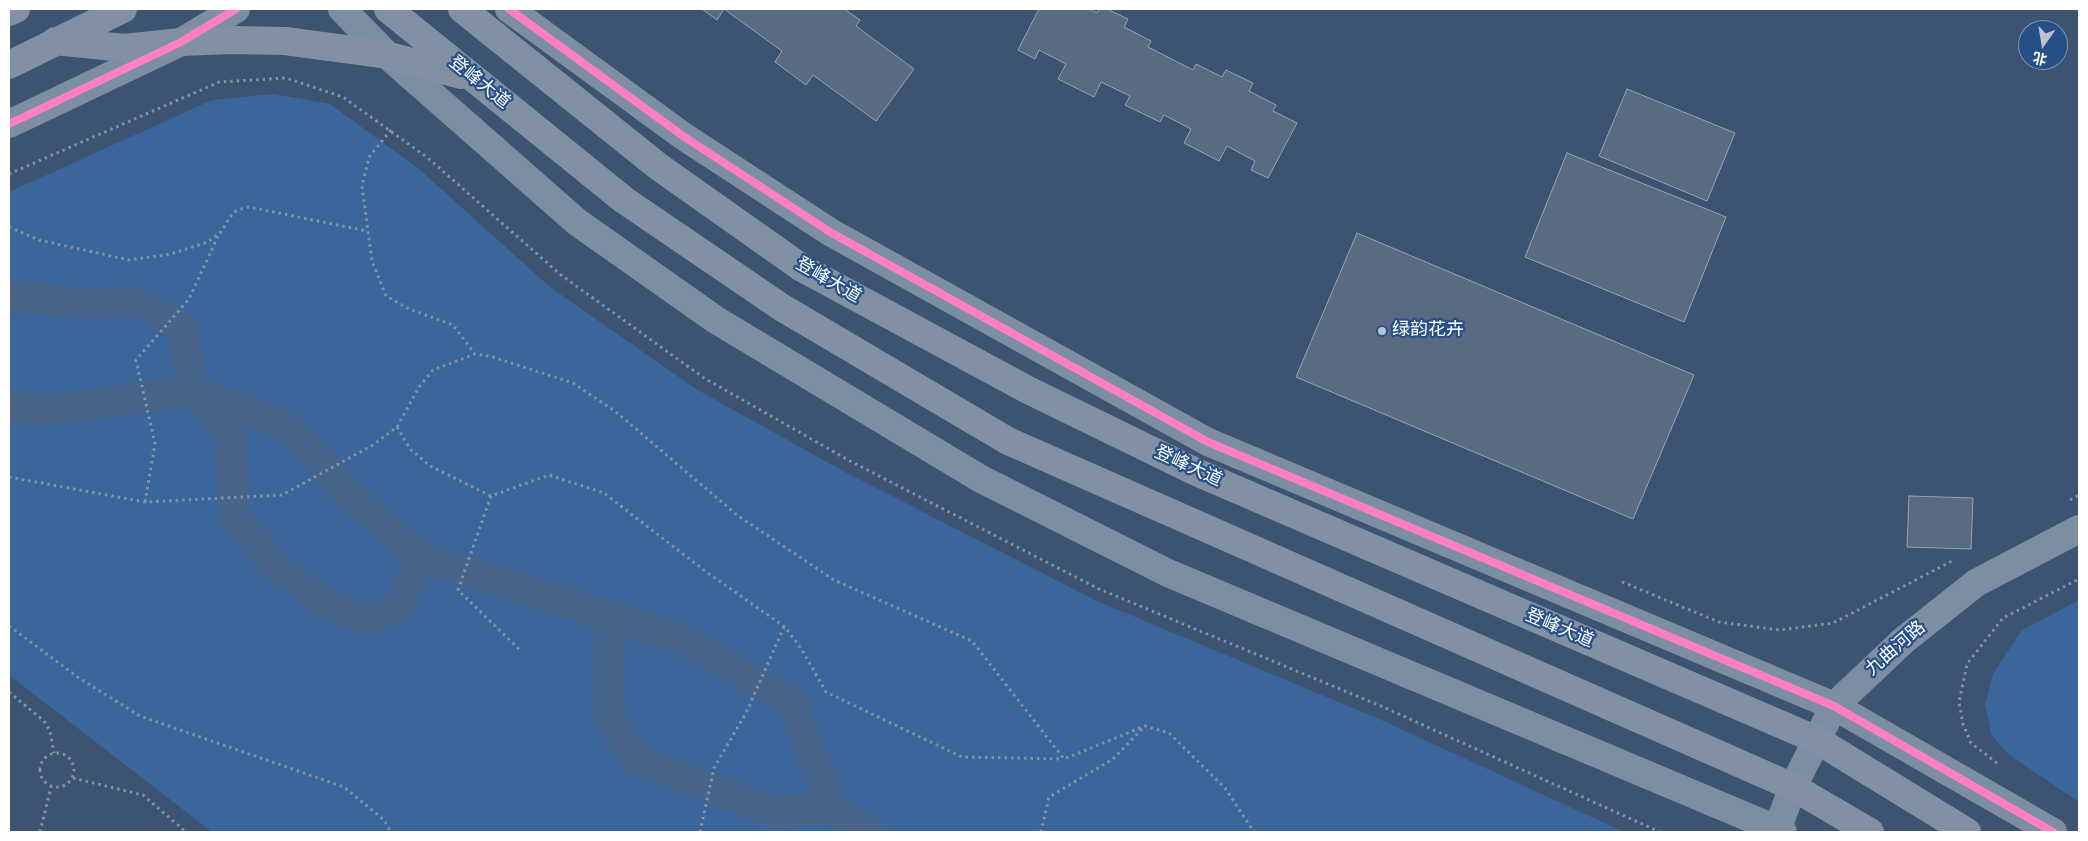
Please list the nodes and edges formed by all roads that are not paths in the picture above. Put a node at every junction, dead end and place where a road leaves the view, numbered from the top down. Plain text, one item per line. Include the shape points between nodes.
1 (16, 9) edge
2 (123, 9) edge
3 (236, 9) edge
4 (342, 9) edge
5 (388, 9) edge
6 (462, 9) edge
7 (491, 9) edge
8 (509, 9) edge
9 (9, 12) edge
10 (55, 41) junction
11 (181, 42) junction
12 (502, 42) junction
13 (387, 55) junction
14 (9, 65) edge
15 (475, 79) junction
16 (9, 124) edge
17 (2079, 530) edge
18 (1834, 706) junction
19 (1817, 740) junction
20 (1793, 787) junction
21 (1780, 831) edge
22 (1870, 832) edge
23 (1967, 832) edge
24 (2053, 832) edge

1 - 9 main road
2 - 10 main road
3 - 11 street
4 - 13 street
5 - 15 main road, 登峰大道
6 - 12 main road, 登峰大道
7 - 12 main road
8 - 18 street via 683,136 830,232 1208,442
10 - 11 main road via 124,48
10 - 14 main road
11 - 13 main road via 285,41
11 - 16 street
12 - 19 main road, 登峰大道 via 659,167 802,268 1028,390 1196,472
13 - 15 main road
13 - 21 street via 577,222 716,320 981,479 1168,572
15 - 20 main road, 登峰大道 via 624,200 781,307 1008,441
17 - 18 street, 九曲河路 via 1976,584 1904,640
18 - 19 street, 九曲河路
18 - 24 street
19 - 20 street, 九曲河路
19 - 23 main road, 登峰大道
20 - 21 street, 九曲河路
20 - 22 main road, 登峰大道

